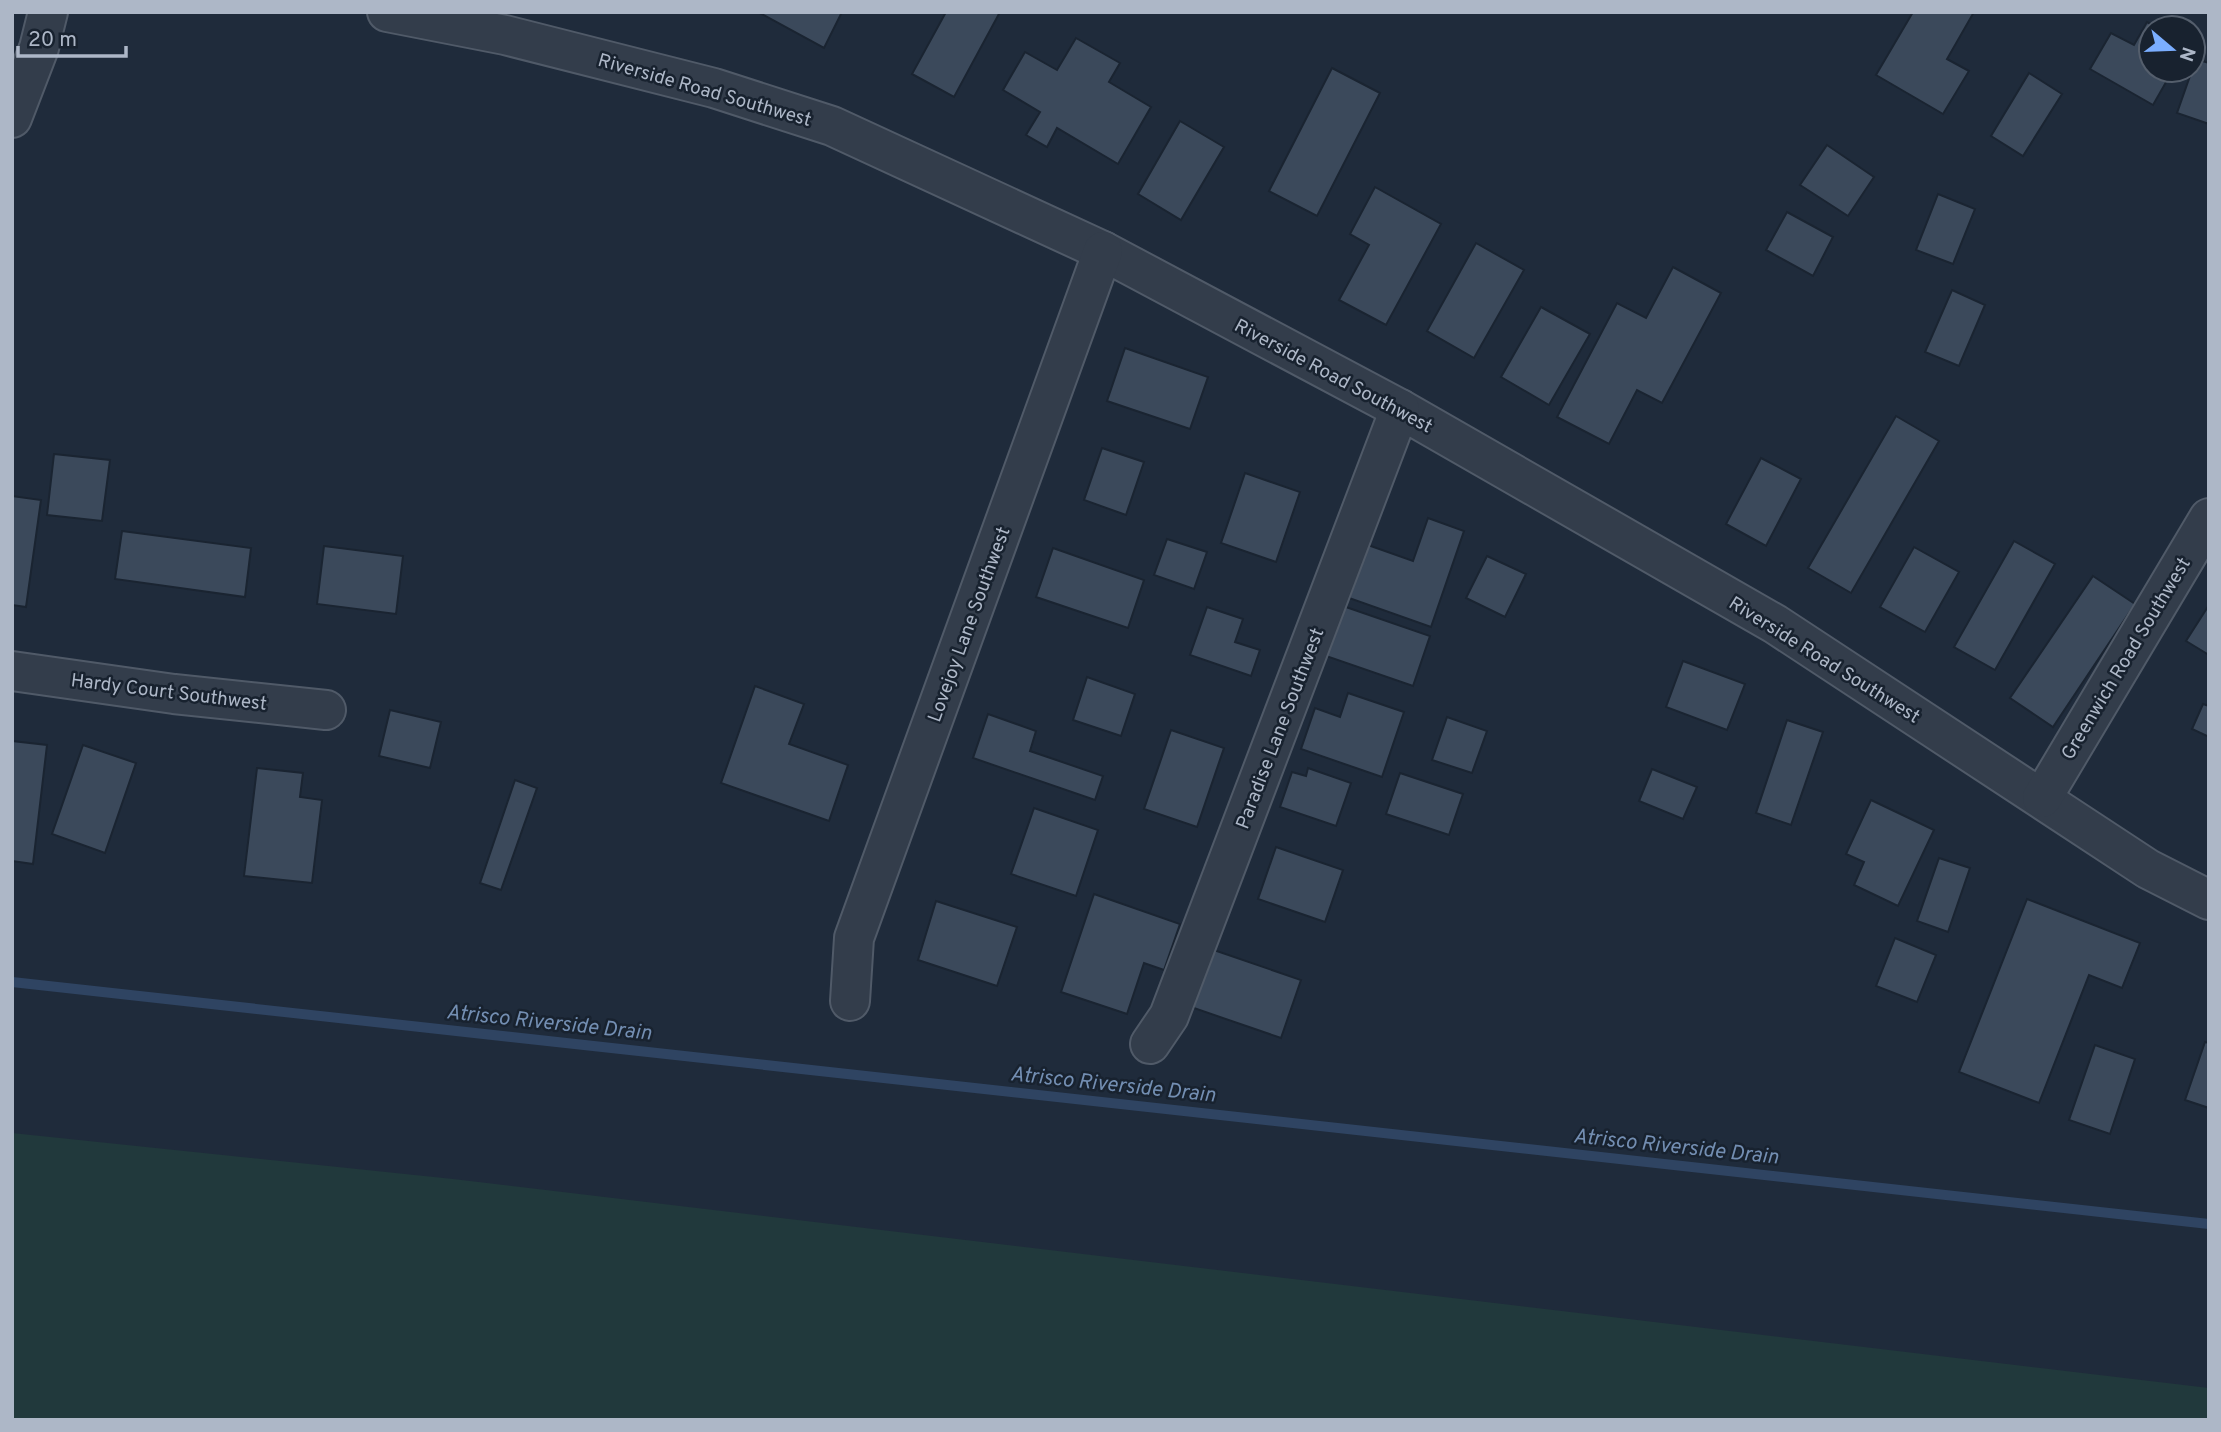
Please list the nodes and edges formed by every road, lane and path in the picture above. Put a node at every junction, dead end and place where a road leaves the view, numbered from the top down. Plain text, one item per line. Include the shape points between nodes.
1 (48, 12) edge
2 (387, 12) edge
3 (12, 118) edge
4 (1103, 251) junction
5 (1400, 409) junction
6 (2209, 519) edge
7 (12, 671) edge
8 (326, 710) dead end
9 (2042, 798) junction
10 (2209, 900) edge
11 (850, 1001) dead end
12 (1150, 1044) dead end

1 - 3 street
2 - 4 street, Riverside Road Southwest via 519,38 714,88 819,122
4 - 5 street, Riverside Road Southwest
4 - 11 street, Lovejoy Lane Southwest via 854,938
5 - 9 street, Riverside Road Southwest via 1774,624
5 - 12 street, Paradise Lane Southwest via 1169,1016
6 - 9 street, Greenwich Road Southwest
7 - 8 street, Hardy Court Southwest
9 - 10 street, Riverside Road Southwest via 2148,869

